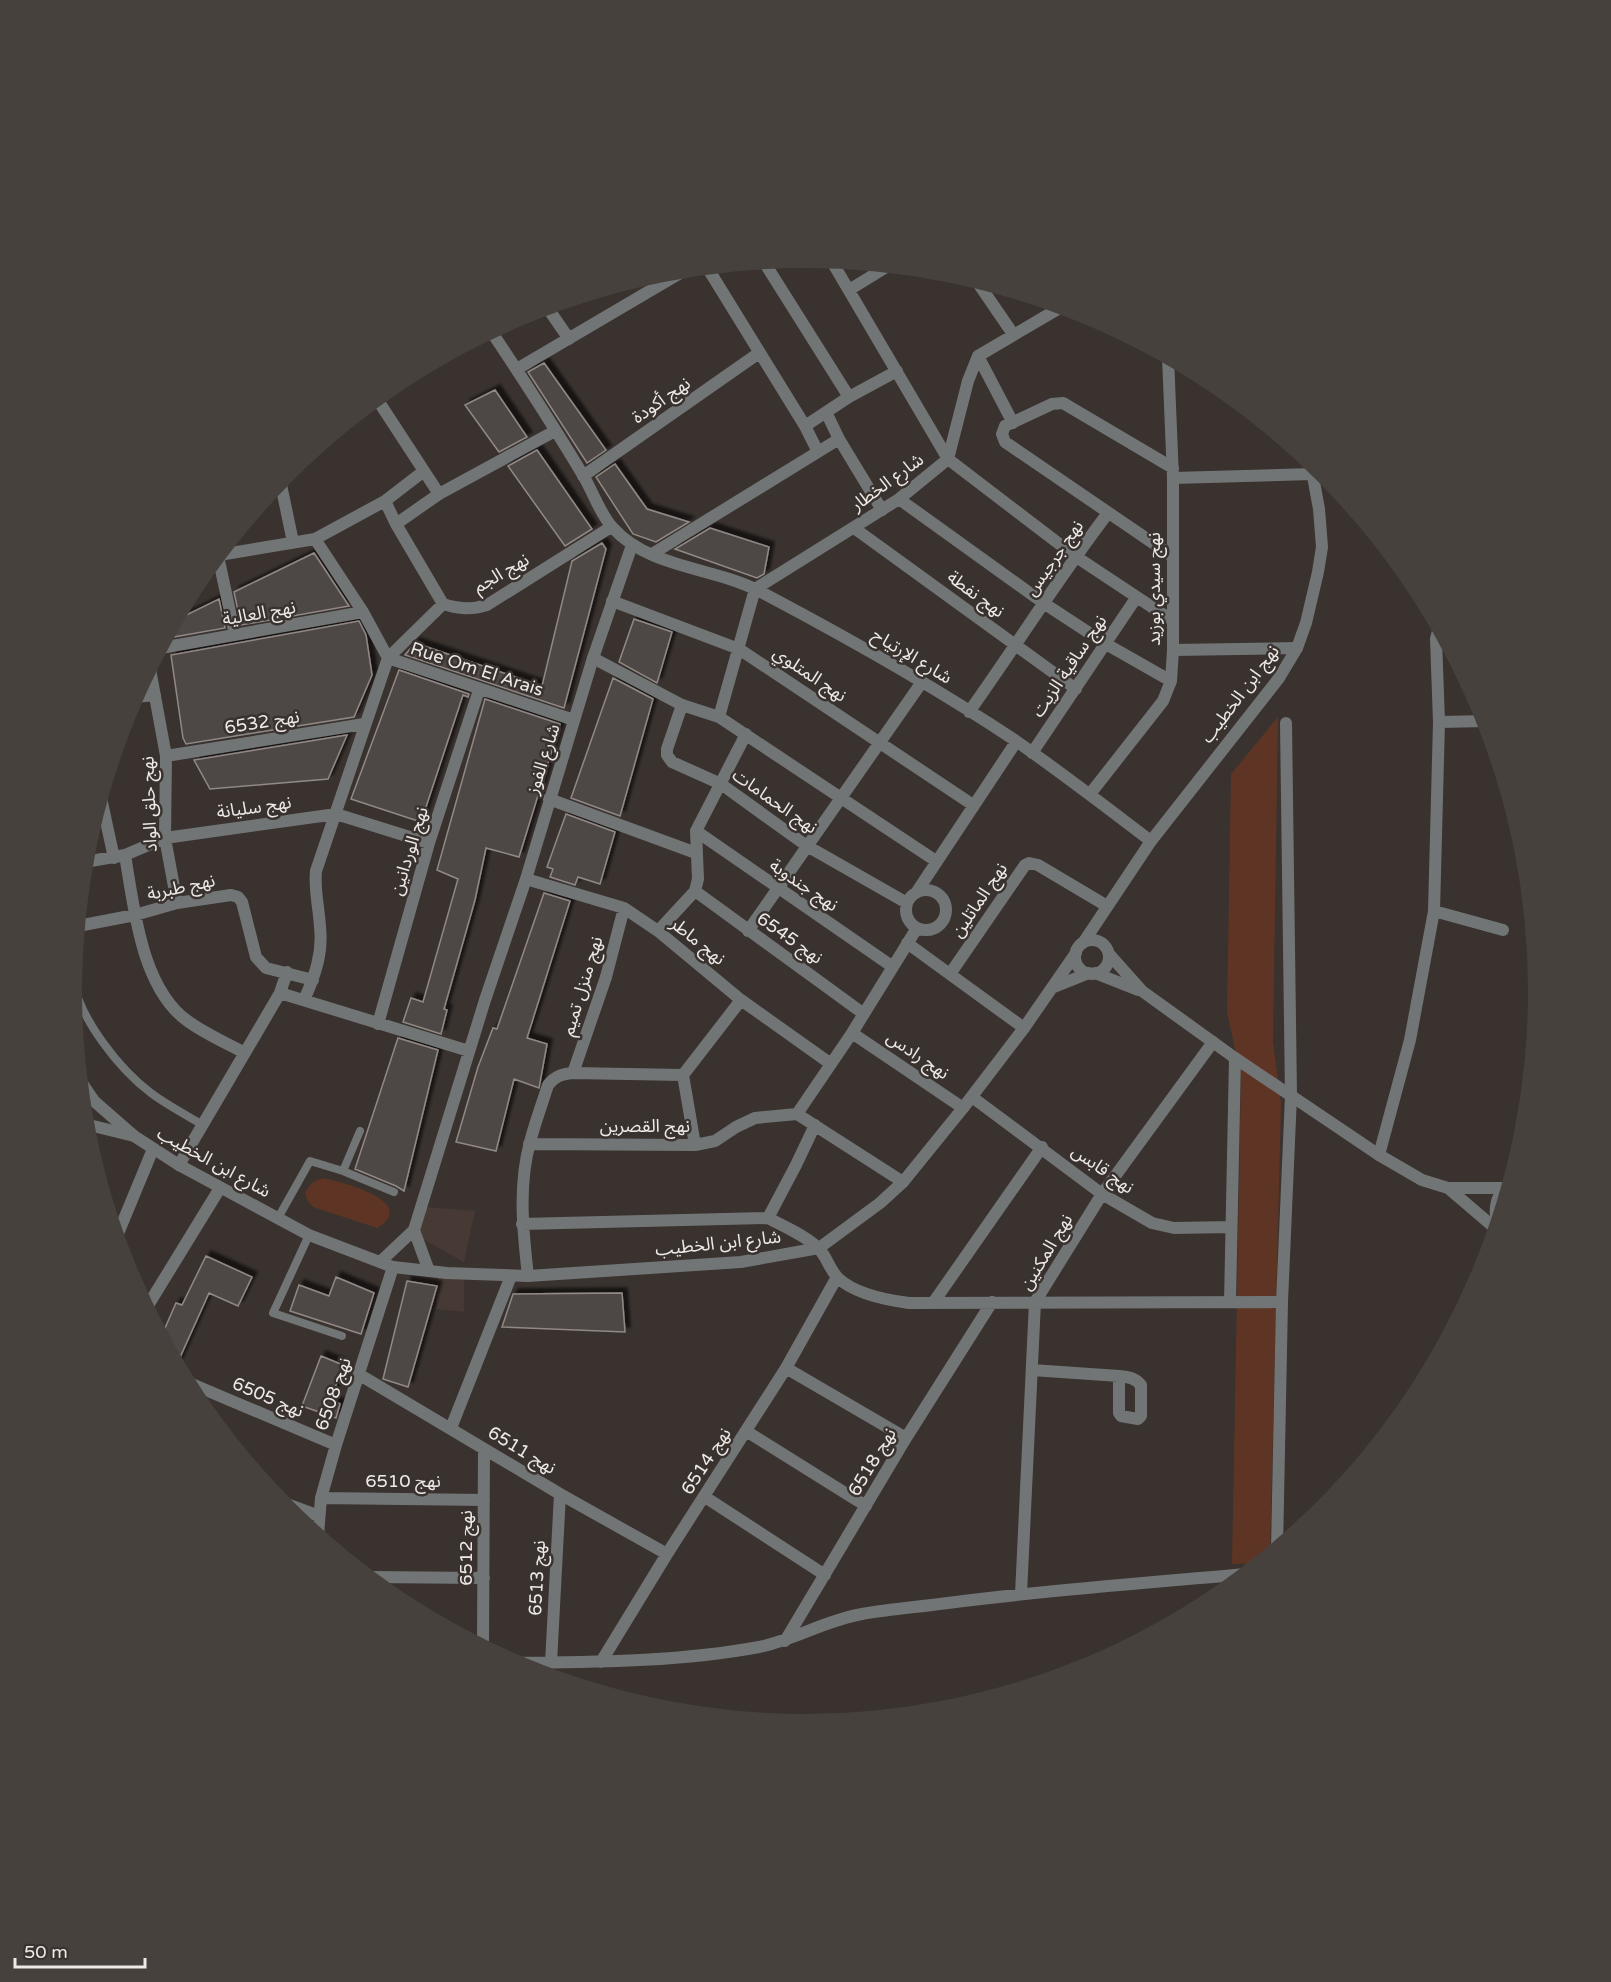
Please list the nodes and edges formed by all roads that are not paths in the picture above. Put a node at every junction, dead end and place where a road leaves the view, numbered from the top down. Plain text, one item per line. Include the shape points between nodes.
1 (837, 269) edge
2 (769, 270) edge
3 (878, 272) edge
4 (711, 274) edge
5 (666, 282) edge
6 (849, 290) junction
7 (983, 291) edge
8 (1053, 312) edge
9 (551, 314) edge
10 (1013, 334) junction
11 (496, 338) edge
12 (569, 339) junction
13 (759, 353) junction
14 (978, 356) junction
15 (1168, 366) edge
16 (517, 369) junction
17 (897, 371) junction
18 (849, 397) junction
19 (381, 406) edge
20 (826, 412) junction
21 (1013, 423) junction
22 (805, 426) junction
23 (555, 431) junction
24 (839, 439) junction
25 (818, 452) junction
26 (948, 459) junction
27 (1304, 467) edge
28 (424, 471) junction
29 (1173, 473) junction
30 (583, 476) junction
31 (1314, 477) edge
32 (283, 492) edge
33 (439, 494) junction
34 (899, 499) junction
35 (385, 501) junction
36 (882, 510) junction
37 (1108, 513) junction
38 (396, 524) junction
39 (611, 527) junction
40 (854, 528) junction
41 (315, 539) junction
42 (293, 542) junction
43 (632, 544) junction
44 (231, 553) edge
45 (652, 554) junction
46 (1076, 556) junction
47 (1172, 556) junction
48 (221, 566) edge
49 (755, 589) junction
50 (1136, 598) junction
51 (612, 601) junction
52 (443, 604) junction
53 (1045, 604) junction
54 (363, 612) junction
55 (1173, 621) junction
56 (235, 635) junction
57 (1436, 637) edge
58 (1106, 644) junction
59 (1016, 645) junction
60 (170, 646) edge
61 (1297, 648) junction
62 (739, 649) junction
63 (1173, 650) junction
64 (388, 658) junction
65 (593, 658) junction
66 (152, 681) edge
67 (1171, 681) junction
68 (922, 682) junction
69 (1076, 689) junction
70 (479, 690) junction
71 (155, 695) junction
72 (146, 696) edge
73 (682, 705) junction
74 (969, 712) junction
75 (719, 717) junction
76 (574, 720) junction
77 (1476, 721) edge
78 (1438, 722) junction
79 (1286, 723) dead end
80 (364, 724) junction
81 (746, 734) junction
82 (878, 742) junction
83 (1016, 742) junction
84 (1032, 753) junction
85 (166, 756) junction
86 (721, 784) junction
87 (1090, 794) junction
88 (839, 798) junction
89 (549, 800) junction
90 (973, 805) junction
91 (105, 812) edge
92 (336, 814) junction
93 (696, 831) junction
94 (165, 838) junction
95 (1150, 841) junction
96 (429, 843) junction
97 (807, 846) junction
98 (696, 852) junction
99 (119, 856) junction
100 (94, 860) edge
101 (936, 861) junction
102 (526, 879) junction
103 (778, 889) junction
104 (695, 891) junction
105 (916, 892) junction
106 (177, 903) junction
107 (907, 903) junction
108 (624, 908) junction
109 (1434, 911) junction
110 (1103, 912) junction
111 (135, 915) junction
112 (86, 924) edge
113 (917, 928) junction
114 (1503, 930) dead end
115 (748, 931) junction
116 (658, 932) junction
117 (907, 943) junction
118 (1080, 948) junction
119 (1108, 951) junction
120 (892, 967) junction
121 (287, 972) junction
122 (1092, 973) junction
123 (950, 974) junction
124 (313, 980) junction
125 (1053, 987) junction
126 (1142, 991) junction
127 (280, 993) junction
128 (304, 1000) junction
129 (741, 1000) junction
130 (83, 1007) edge
131 (864, 1014) junction
132 (378, 1024) junction
133 (1024, 1028) junction
134 (852, 1032) junction
135 (1213, 1042) junction
136 (469, 1052) junction
137 (244, 1053) junction
138 (1234, 1058) junction
139 (831, 1064) junction
140 (573, 1073) junction
141 (683, 1075) junction
142 (91, 1096) edge
143 (972, 1096) junction
144 (1291, 1096) junction
145 (963, 1108) junction
146 (797, 1114) junction
147 (203, 1125) junction
148 (814, 1125) junction
149 (95, 1126) edge
150 (360, 1131) dead end
151 (134, 1136) junction
152 (529, 1144) junction
153 (695, 1145) junction
154 (1042, 1147) junction
155 (153, 1149) junction
156 (1379, 1155) junction
157 (179, 1165) junction
158 (343, 1171) junction
159 (903, 1182) junction
160 (1501, 1187) edge
161 (220, 1188) junction
162 (1449, 1188) junction
163 (394, 1192) dead end
164 (1102, 1194) junction
165 (278, 1218) junction
166 (768, 1218) junction
167 (522, 1224) junction
168 (1490, 1224) edge
169 (122, 1225) edge
170 (1230, 1227) junction
171 (414, 1230) junction
172 (309, 1235) junction
173 (819, 1248) junction
174 (380, 1262) junction
175 (393, 1267) junction
176 (429, 1271) junction
177 (511, 1276) junction
178 (528, 1276) junction
179 (837, 1277) junction
180 (150, 1296) edge
181 (992, 1302) junction
182 (1035, 1302) junction
183 (1230, 1302) junction
184 (1282, 1302) junction
185 (933, 1303) junction
186 (342, 1336) dead end
187 (786, 1368) junction
188 (1032, 1370) junction
189 (360, 1375) junction
190 (1119, 1376) dead end
191 (201, 1388) edge
192 (451, 1428) junction
193 (746, 1431) junction
194 (906, 1438) junction
195 (336, 1445) junction
196 (484, 1449) junction
197 (560, 1494) junction
198 (705, 1497) junction
199 (321, 1498) junction
200 (484, 1500) junction
201 (866, 1506) junction
202 (302, 1510) edge
203 (320, 1516) junction
204 (319, 1526) edge
205 (1277, 1539) edge
206 (667, 1554) junction
207 (825, 1575) junction
208 (1231, 1575) edge
209 (383, 1577) edge
210 (484, 1578) junction
211 (1021, 1594) junction
212 (483, 1637) edge
213 (785, 1641) junction
214 (601, 1662) junction
215 (539, 1663) edge
216 (551, 1663) junction

1 - 6 street
2 - 18 street
3 - 6 street
4 - 13 street
5 - 12 street
6 - 17 street
7 - 10 street
8 - 10 street
9 - 12 street
10 - 14 street
11 - 16 street
12 - 16 street
13 - 22 street
13 - 30 street, نهج أكودة
14 - 21 street
14 - 26 street, شارع الخطار
15 - 29 street, نهج سيدي بوزيد
16 - 23 street
17 - 18 street
17 - 26 street
18 - 20 street
19 - 28 street
20 - 22 street
20 - 24 street
21 - 29 street via 1052,404 1063,403
21 - 37 street via 1003,430 1005,442
22 - 25 street
23 - 30 street
23 - 33 street
24 - 25 street
24 - 36 street
25 - 45 street
26 - 34 street, شارع الخطار
26 - 46 street
27 - 29 street
28 - 33 street
28 - 35 street
29 - 47 street, نهج سيدي بوزيد
30 - 39 street
31 - 61 street, نهج ابن الخطيب via 1322,547
32 - 42 street
33 - 38 street
34 - 36 street, شارع الخطار
34 - 53 street
35 - 38 street
35 - 41 street
36 - 40 street, شارع الخطار
37 - 46 street, نهج جرجيس
37 - 47 street
38 - 52 street
39 - 43 street
39 - 52 street, نهج الجم via 487,605 458,609
40 - 49 street, شارع الخطار
40 - 59 street, نهج نفطة
41 - 42 street
41 - 54 street, Rue Om El Arais
42 - 44 street
43 - 45 street, شارع الإرتياح
43 - 51 street, شارع الفوز
45 - 49 street, شارع الإرتياح
46 - 50 street
46 - 53 street, نهج جرجيس
47 - 55 street, نهج سيدي بوزيد
48 - 56 street
49 - 62 street
49 - 68 street, شارع الإرتياح
50 - 55 street
50 - 58 street, نهج ساقية الزيت
51 - 62 street, نهج المتلوي
51 - 65 street, شارع الفوز
52 - 64 street
53 - 58 street
53 - 59 street, نهج جرجيس
54 - 56 street, نهج العالية
54 - 64 street, Rue Om El Arais
55 - 63 street, نهج سيدي بوزيد
56 - 60 street, نهج العالية
57 - 78 street
58 - 67 street
58 - 69 street, نهج ساقية الزيت
59 - 69 street, نهج نفطة
59 - 74 street, نهج جرجيس
61 - 63 street
61 - 95 street, نهج ابن الخطيب via 1279,678
62 - 75 street
62 - 82 street, نهج المتلوي
63 - 67 street, نهج سيدي بوزيد
64 - 70 street, Rue Om El Arais
64 - 80 street
65 - 73 street
65 - 76 street, شارع الفوز
66 - 71 street, نهج حلق الواد
67 - 87 street, نهج سيدي بوزيد via 1163,701
68 - 74 street, شارع الإرتياح
68 - 82 street
69 - 84 street, نهج ساقية الزيت
70 - 76 street, Rue Om El Arais
70 - 96 street, نهج الوردانين
71 - 72 street
71 - 85 street, نهج حلق الواد
73 - 75 street
73 - 86 street, نهج الحمامات via 667,755 672,762
74 - 83 street, شارع الإرتياح
75 - 81 street
76 - 89 street, شارع الفوز
77 - 78 street
78 - 109 street
79 - 144 street
80 - 85 street, نهج 6532
80 - 92 street
81 - 86 street
81 - 88 street
82 - 88 street
82 - 90 street, نهج المتلوي
83 - 84 street, شارع الإرتياح
83 - 90 street
84 - 87 street, شارع الإرتياح
85 - 94 street, نهج حلق الواد
86 - 93 street
86 - 97 street, نهج الحمامات
87 - 95 street, شارع الإرتياح
88 - 97 street
88 - 101 street
89 - 98 street
89 - 102 street, شارع الفوز
90 - 101 street
91 - 99 street
92 - 94 street, نهج سليانة
92 - 96 street, نهج سليانة
92 - 124 street via 316,871 321,930
93 - 98 street
93 - 103 street, نهج جندوبة
94 - 99 street, نهج سليانة
94 - 106 street, نهج حلق الواد
95 - 110 street, نهج ابن الخطيب
96 - 132 street, نهج الوردانين
97 - 103 street
97 - 107 street, نهج الحمامات
98 - 104 street
99 - 100 street, نهج سليانة
99 - 111 street
101 - 105 street
102 - 108 street, نهج ماطر
102 - 136 street, شارع الفوز
103 - 115 street
103 - 120 street, نهج جندوبة
104 - 115 street, نهج 6545
104 - 116 street
105 - 107 street
105 - 113 street via 937,892 947,910 937,928
106 - 111 street, نهج طبربة
106 - 121 street, نهج طبربة via 238,897 256,957 266,968
107 - 113 street via 909,920
108 - 116 street, نهج ماطر
108 - 140 street, نهج منزل تميم via 606,977
109 - 114 street
109 - 156 street via 1412,1030
110 - 118 street, نهج ابن الخطيب
110 - 119 street
110 - 123 street, نهج الماتلين via 1038,865 1024,865
111 - 112 street, نهج طبربة
111 - 137 street via 150,973 166,999 187,1021
113 - 117 street
115 - 131 street, نهج 6545
116 - 129 street, نهج ماطر
117 - 120 street
117 - 123 street
118 - 119 street via 1096,940
118 - 122 street via 1078,966
118 - 125 street, نهج ابن الخطيب
119 - 122 street via 1106,966
119 - 126 street
120 - 131 street
121 - 124 street, نهج طبربة
121 - 127 street
122 - 125 street
122 - 126 street
123 - 133 street
124 - 128 street
125 - 133 street, شارع ابن الخطيب
126 - 135 street
127 - 128 street
127 - 137 street
128 - 132 street
129 - 139 street, نهج ماطر
129 - 141 street
130 - 147 lane via 94,1028 141,1085
131 - 134 street
132 - 136 street
133 - 143 street, شارع ابن الخطيب
134 - 139 street
134 - 145 street, نهج رادس
135 - 138 street
135 - 164 street, نهج المكنين
136 - 171 street, شارع الفوز
137 - 147 street
138 - 144 street
138 - 170 street
139 - 146 street
140 - 141 street
140 - 152 street via 561,1074 548,1085
141 - 153 street
142 - 151 street, شارع ابن الخطيب
143 - 145 street, شارع ابن الخطيب
143 - 154 street, نهج قابس
144 - 156 street
144 - 184 street
145 - 159 street, شارع ابن الخطيب
146 - 148 street
146 - 153 street, نهج القصرين via 755,1118 715,1140
147 - 157 street
148 - 159 street
148 - 166 street
149 - 151 street, شارع ابن الخطيب
150 - 158 lane
151 - 155 street, شارع ابن الخطيب
152 - 153 street, نهج القصرين
152 - 167 street
154 - 164 street, نهج قابس
154 - 185 street
155 - 157 street, شارع ابن الخطيب
155 - 169 street
156 - 162 street via 1422,1180
157 - 161 street, شارع ابن الخطيب
158 - 163 lane, شارع ابن الخطيب
158 - 165 lane, شارع ابن الخطيب via 310,1161
159 - 173 street, شارع ابن الخطيب
160 - 162 street
161 - 165 street, شارع ابن الخطيب
161 - 180 street
162 - 168 street
164 - 170 street, نهج قابس via 1158,1225
164 - 182 street, نهج المكنين
165 - 172 street, شارع ابن الخطيب
166 - 167 street
166 - 173 street
167 - 178 street
170 - 183 street
171 - 174 street, شارع الفوز
171 - 176 street
172 - 174 street, شارع ابن الخطيب
172 - 186 lane via 273,1313
173 - 178 street, شارع ابن الخطيب via 741,1262
173 - 179 street
174 - 175 street, شارع ابن الخطيب
175 - 176 street, شارع ابن الخطيب
175 - 189 street, نهج 6508
176 - 177 street, شارع ابن الخطيب
177 - 178 street, شارع ابن الخطيب
177 - 192 street
179 - 185 street via 857,1289 894,1301
179 - 187 street, نهج 6514
181 - 182 street
181 - 185 street
181 - 194 street, نهج 6518
182 - 183 street
182 - 188 street, نهج المكنين
183 - 184 street
184 - 205 street
187 - 193 street, نهج 6514
187 - 194 street
188 - 190 street
188 - 211 street, نهج المكنين
189 - 192 street, نهج 6511
189 - 195 street, نهج 6508
191 - 195 street, نهج 6505
192 - 196 street, نهج 6511
193 - 198 street, نهج 6514
193 - 201 street
194 - 201 street, نهج 6518
195 - 199 street, نهج 6508
196 - 197 street, نهج 6511
196 - 200 street, نهج 6512
197 - 206 street, نهج 6511
197 - 216 street, نهج 6513
198 - 206 street, نهج 6514
198 - 207 street
199 - 200 street, نهج 6510
199 - 203 street, نهج 6508
200 - 210 street, نهج 6512
201 - 207 street, نهج 6518
202 - 203 street
203 - 204 street, نهج 6508
206 - 214 street, نهج 6514
207 - 213 street, نهج 6518
208 - 211 street
209 - 210 street
210 - 212 street, نهج 6512
211 - 213 street via 857,1615
213 - 214 street via 697,1656
214 - 216 street
215 - 216 street

